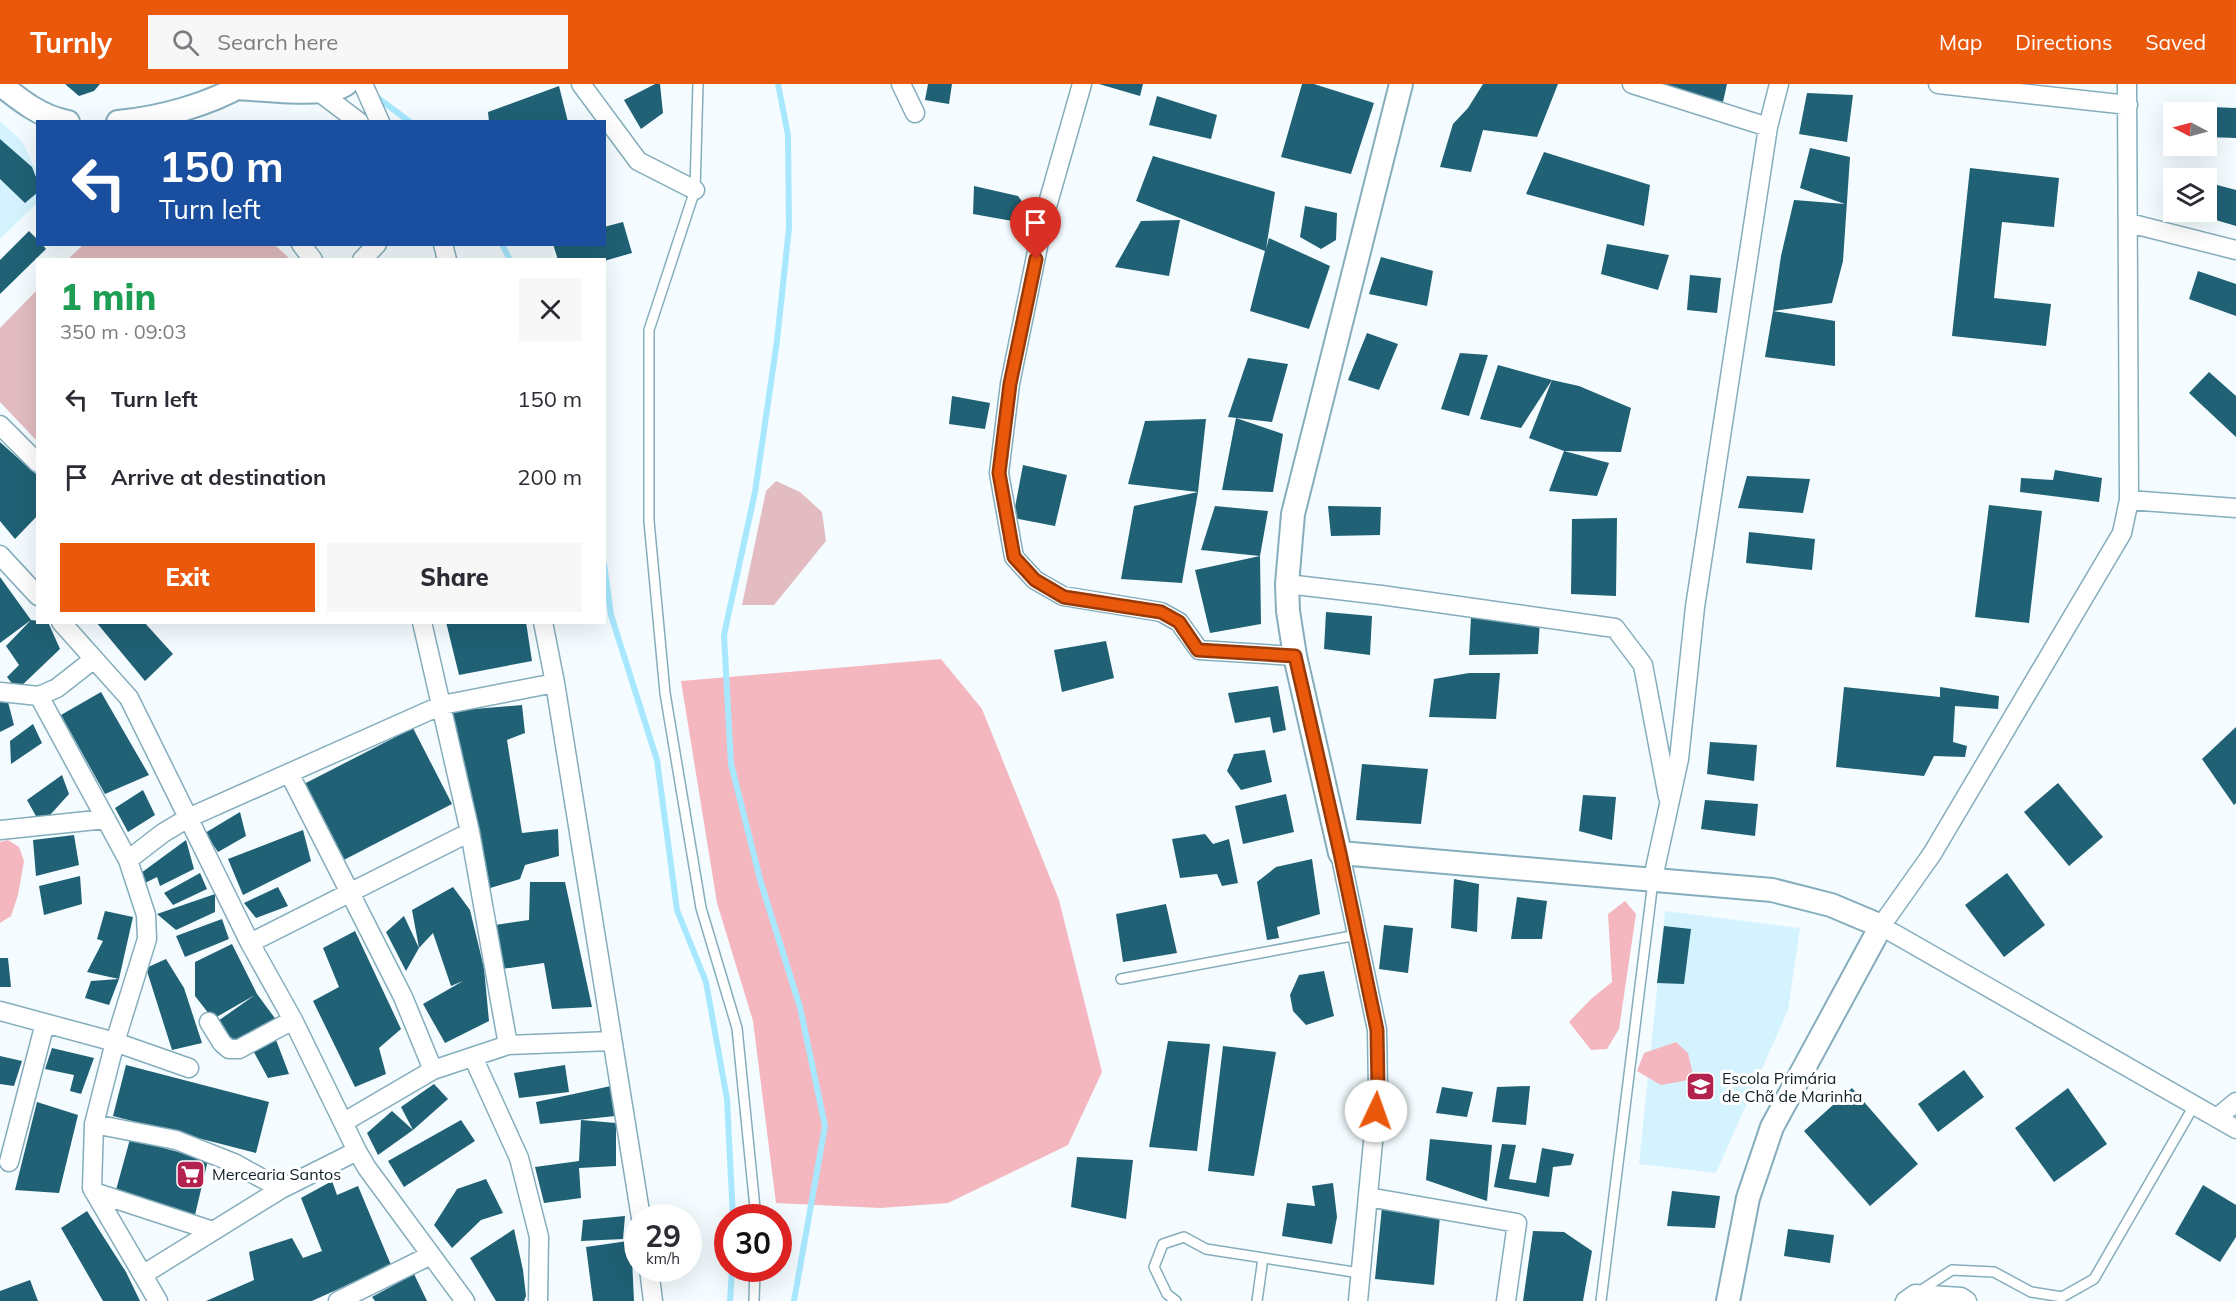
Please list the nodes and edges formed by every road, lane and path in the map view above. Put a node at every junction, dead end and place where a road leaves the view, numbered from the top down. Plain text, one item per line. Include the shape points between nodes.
1 (0, 84) edge
2 (346, 84) edge
3 (363, 84) edge
4 (581, 84) edge
5 (698, 84) edge
6 (901, 84) edge
7 (1082, 84) edge
8 (1401, 84) edge
9 (1632, 84) edge
10 (1779, 84) edge
11 (1938, 84) edge
12 (2127, 84) edge
13 (238, 86) edge
14 (315, 88) edge
15 (2128, 105) junction
16 (915, 113) dead end
17 (183, 116) edge
18 (57, 120) edge
19 (137, 120) edge
20 (356, 120) edge
21 (379, 120) edge
22 (1768, 127) junction
23 (695, 190) junction
24 (2129, 223) junction
25 (375, 246) edge
26 (2236, 250) edge
27 (364, 258) edge
28 (0, 425) edge
29 (36, 461) edge
30 (2129, 500) junction
31 (2236, 508) edge
32 (0, 555) edge
33 (1287, 584) junction
34 (36, 594) edge
35 (63, 624) edge
36 (422, 624) edge
37 (543, 624) edge
38 (1295, 656) junction
39 (94, 659) junction
40 (555, 683) junction
41 (1, 691) edge
42 (39, 696) junction
43 (442, 705) junction
44 (289, 773) junction
45 (1669, 804) junction
46 (188, 818) junction
47 (106, 819) junction
48 (0, 830) edge
49 (470, 832) junction
50 (1340, 853) junction
51 (128, 860) junction
52 (1653, 878) junction
53 (350, 893) junction
54 (1881, 926) junction
55 (1357, 935) junction
56 (250, 943) junction
57 (1121, 979) dead end
58 (0, 1011) edge
59 (292, 1020) junction
60 (209, 1022) dead end
61 (45, 1023) junction
62 (612, 1041) junction
63 (115, 1042) junction
64 (508, 1045) junction
65 (473, 1058) junction
66 (189, 1068) dead end
67 (433, 1070) junction
68 (2236, 1102) edge
69 (2195, 1104) junction
70 (2218, 1117) junction
71 (344, 1122) junction
72 (94, 1124) junction
73 (2236, 1129) edge
74 (357, 1151) junction
75 (9, 1162) dead end
76 (281, 1189) junction
77 (94, 1192) junction
78 (1368, 1197) junction
79 (639, 1204) edge
80 (755, 1204) edge
81 (213, 1231) junction
82 (431, 1255) junction
83 (1263, 1258) junction
84 (1360, 1273) junction
85 (144, 1274) junction
86 (651, 1282) edge
87 (755, 1282) edge
88 (1910, 1298) edge
89 (158, 1301) edge
90 (338, 1301) edge
91 (465, 1301) edge
92 (538, 1301) edge
93 (653, 1301) edge
94 (754, 1301) edge
95 (1176, 1301) edge
96 (1257, 1301) edge
97 (1358, 1301) edge
98 (1506, 1301) edge
99 (1601, 1301) edge
100 (1728, 1301) edge
101 (1967, 1301) edge

1 - 18 street via 30,108
2 - 14 street
3 - 21 street
4 - 23 street via 638,161
5 - 23 lane
6 - 16 street
7 - 38 street via 1044,217 1010,384 999,473 1014,557 1035,580 1064,597 1161,612 1179,622 1198,650
8 - 33 street via 1296,503
9 - 22 street
10 - 22 street
11 - 15 street
12 - 15 street
13 - 14 street
13 - 17 street
14 - 20 street
15 - 24 street
17 - 19 street
22 - 45 street via 1695,607 1679,759
23 - 80 lane via 649,330 649,521 665,693 701,908 737,1028
24 - 26 street
24 - 30 street
25 - 27 street
28 - 29 street
30 - 31 street
30 - 54 street via 2122,533 1932,854
32 - 34 street
33 - 38 street
33 - 45 street via 1615,628 1643,665
35 - 39 street
36 - 43 street
37 - 40 street
38 - 50 street
39 - 42 street
39 - 46 street via 129,698
40 - 43 street
40 - 62 street
41 - 42 street
42 - 47 street
43 - 44 street
43 - 49 street
44 - 46 street
44 - 53 street
45 - 52 street
46 - 51 street
46 - 56 street
47 - 48 street
47 - 51 street
49 - 53 street
49 - 64 street
50 - 52 street
50 - 55 street
51 - 63 street via 146,915 147,939
52 - 54 street via 1772,890 1831,906
52 - 99 lane
53 - 56 street
53 - 67 street via 403,997
54 - 69 street
54 - 100 street via 1772,1127 1748,1198
55 - 57 lane
55 - 78 street via 1377,1030 1378,1089
56 - 59 street
58 - 61 street
59 - 60 street via 239,1049 229,1049
59 - 71 street
61 - 63 street
61 - 75 street
62 - 64 street
62 - 79 street
63 - 66 street
63 - 72 street
64 - 65 street
65 - 67 street
65 - 92 street via 519,1158 538,1237
67 - 71 street
68 - 70 street
69 - 70 street
69 - 88 lane via 2094,1279 2062,1297 2031,1292 1994,1272 1952,1270
70 - 73 street
71 - 74 street
72 - 76 street via 176,1140 234,1163
72 - 77 street
74 - 76 street
74 - 82 street
76 - 81 street
77 - 81 street
77 - 85 street
78 - 84 street
78 - 98 street via 1516,1223
81 - 85 street
82 - 90 street
82 - 91 street
83 - 84 lane
83 - 95 lane via 1206,1249 1184,1237 1163,1244 1154,1267 1167,1294
83 - 96 lane
84 - 97 street
85 - 89 street
86 - 93 street
87 - 94 lane
88 - 101 street via 1961,1297

